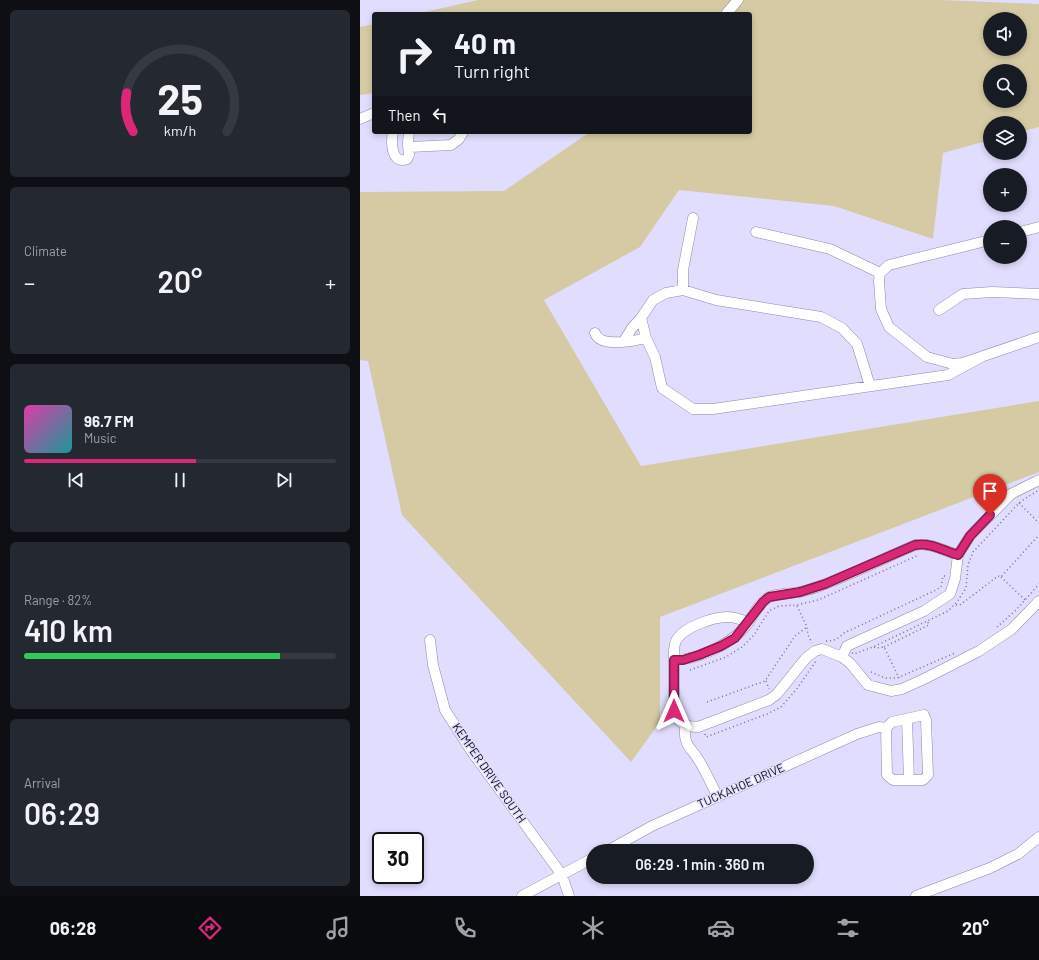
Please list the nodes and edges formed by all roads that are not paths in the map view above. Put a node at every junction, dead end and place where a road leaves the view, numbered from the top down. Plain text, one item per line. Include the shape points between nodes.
1 (738, 0) edge
2 (728, 12) edge
3 (372, 115) edge
4 (360, 119) edge
5 (393, 134) edge
6 (409, 134) edge
7 (462, 134) edge
8 (408, 146) junction
9 (693, 218) dead end
10 (1039, 227) edge
11 (1027, 230) edge
12 (756, 232) dead end
13 (983, 242) edge
14 (880, 273) junction
15 (683, 290) junction
16 (1039, 294) edge
17 (938, 310) dead end
18 (641, 318) junction
19 (595, 333) dead end
20 (1039, 337) edge
21 (646, 338) junction
22 (624, 341) junction
23 (983, 356) junction
24 (870, 386) junction
25 (1039, 480) edge
26 (958, 555) junction
27 (1039, 601) edge
28 (748, 622) junction
29 (430, 640) dead end
30 (842, 657) junction
31 (674, 660) junction
32 (907, 719) junction
33 (685, 725) junction
34 (882, 728) junction
35 (909, 780) junction
36 (718, 797) junction
37 (1039, 837) edge
38 (620, 844) edge
39 (586, 862) edge
40 (562, 875) junction
41 (522, 896) edge
42 (569, 896) edge
43 (916, 896) edge

1 - 2 street
3 - 4 street
5 - 8 street via 392,148 398,159 407,159
6 - 8 street
7 - 8 street via 451,145
9 - 15 street via 683,270
10 - 11 street
12 - 14 street via 830,249
13 - 14 street via 889,266
14 - 23 street via 882,310 888,328 927,357 953,364
15 - 18 street via 666,293 653,300
15 - 24 street via 716,300 820,317 842,328 857,344
16 - 17 street via 963,294
18 - 21 street
18 - 22 street
19 - 22 street via 596,337 607,342
20 - 23 street
21 - 22 street
21 - 24 street via 655,358 662,388 693,408 712,409
23 - 24 street via 948,375
25 - 26 street via 1011,494 970,536
26 - 28 street via 928,544 915,545 825,584 800,592 769,597
26 - 30 street via 950,594 924,611 847,646
27 - 30 street via 1012,629 979,651 902,689 891,691 868,685
28 - 31 street via 735,638 721,646 683,660
28 - 31 street via 728,617 697,625 676,640
29 - 40 street, KEMPER DRIVE SOUTH via 433,665 445,710 472,752
30 - 33 street via 822,649 816,651 806,658 777,694 769,700 698,727
31 - 33 street via 675,717
32 - 34 street, TUCKAHOE DRIVE via 892,722
32 - 35 street
32 - 35 street, TUCKAHOE DRIVE via 924,715 926,720 928,775 923,780
33 - 36 street via 687,746 701,763
34 - 35 street via 887,775 894,780
34 - 36 street, TUCKAHOE DRIVE via 857,734
36 - 38 street, TUCKAHOE DRIVE via 652,826
37 - 43 street via 1018,854 990,868
39 - 40 street
40 - 41 street
40 - 42 street, KEMPER DRIVE SOUTH

